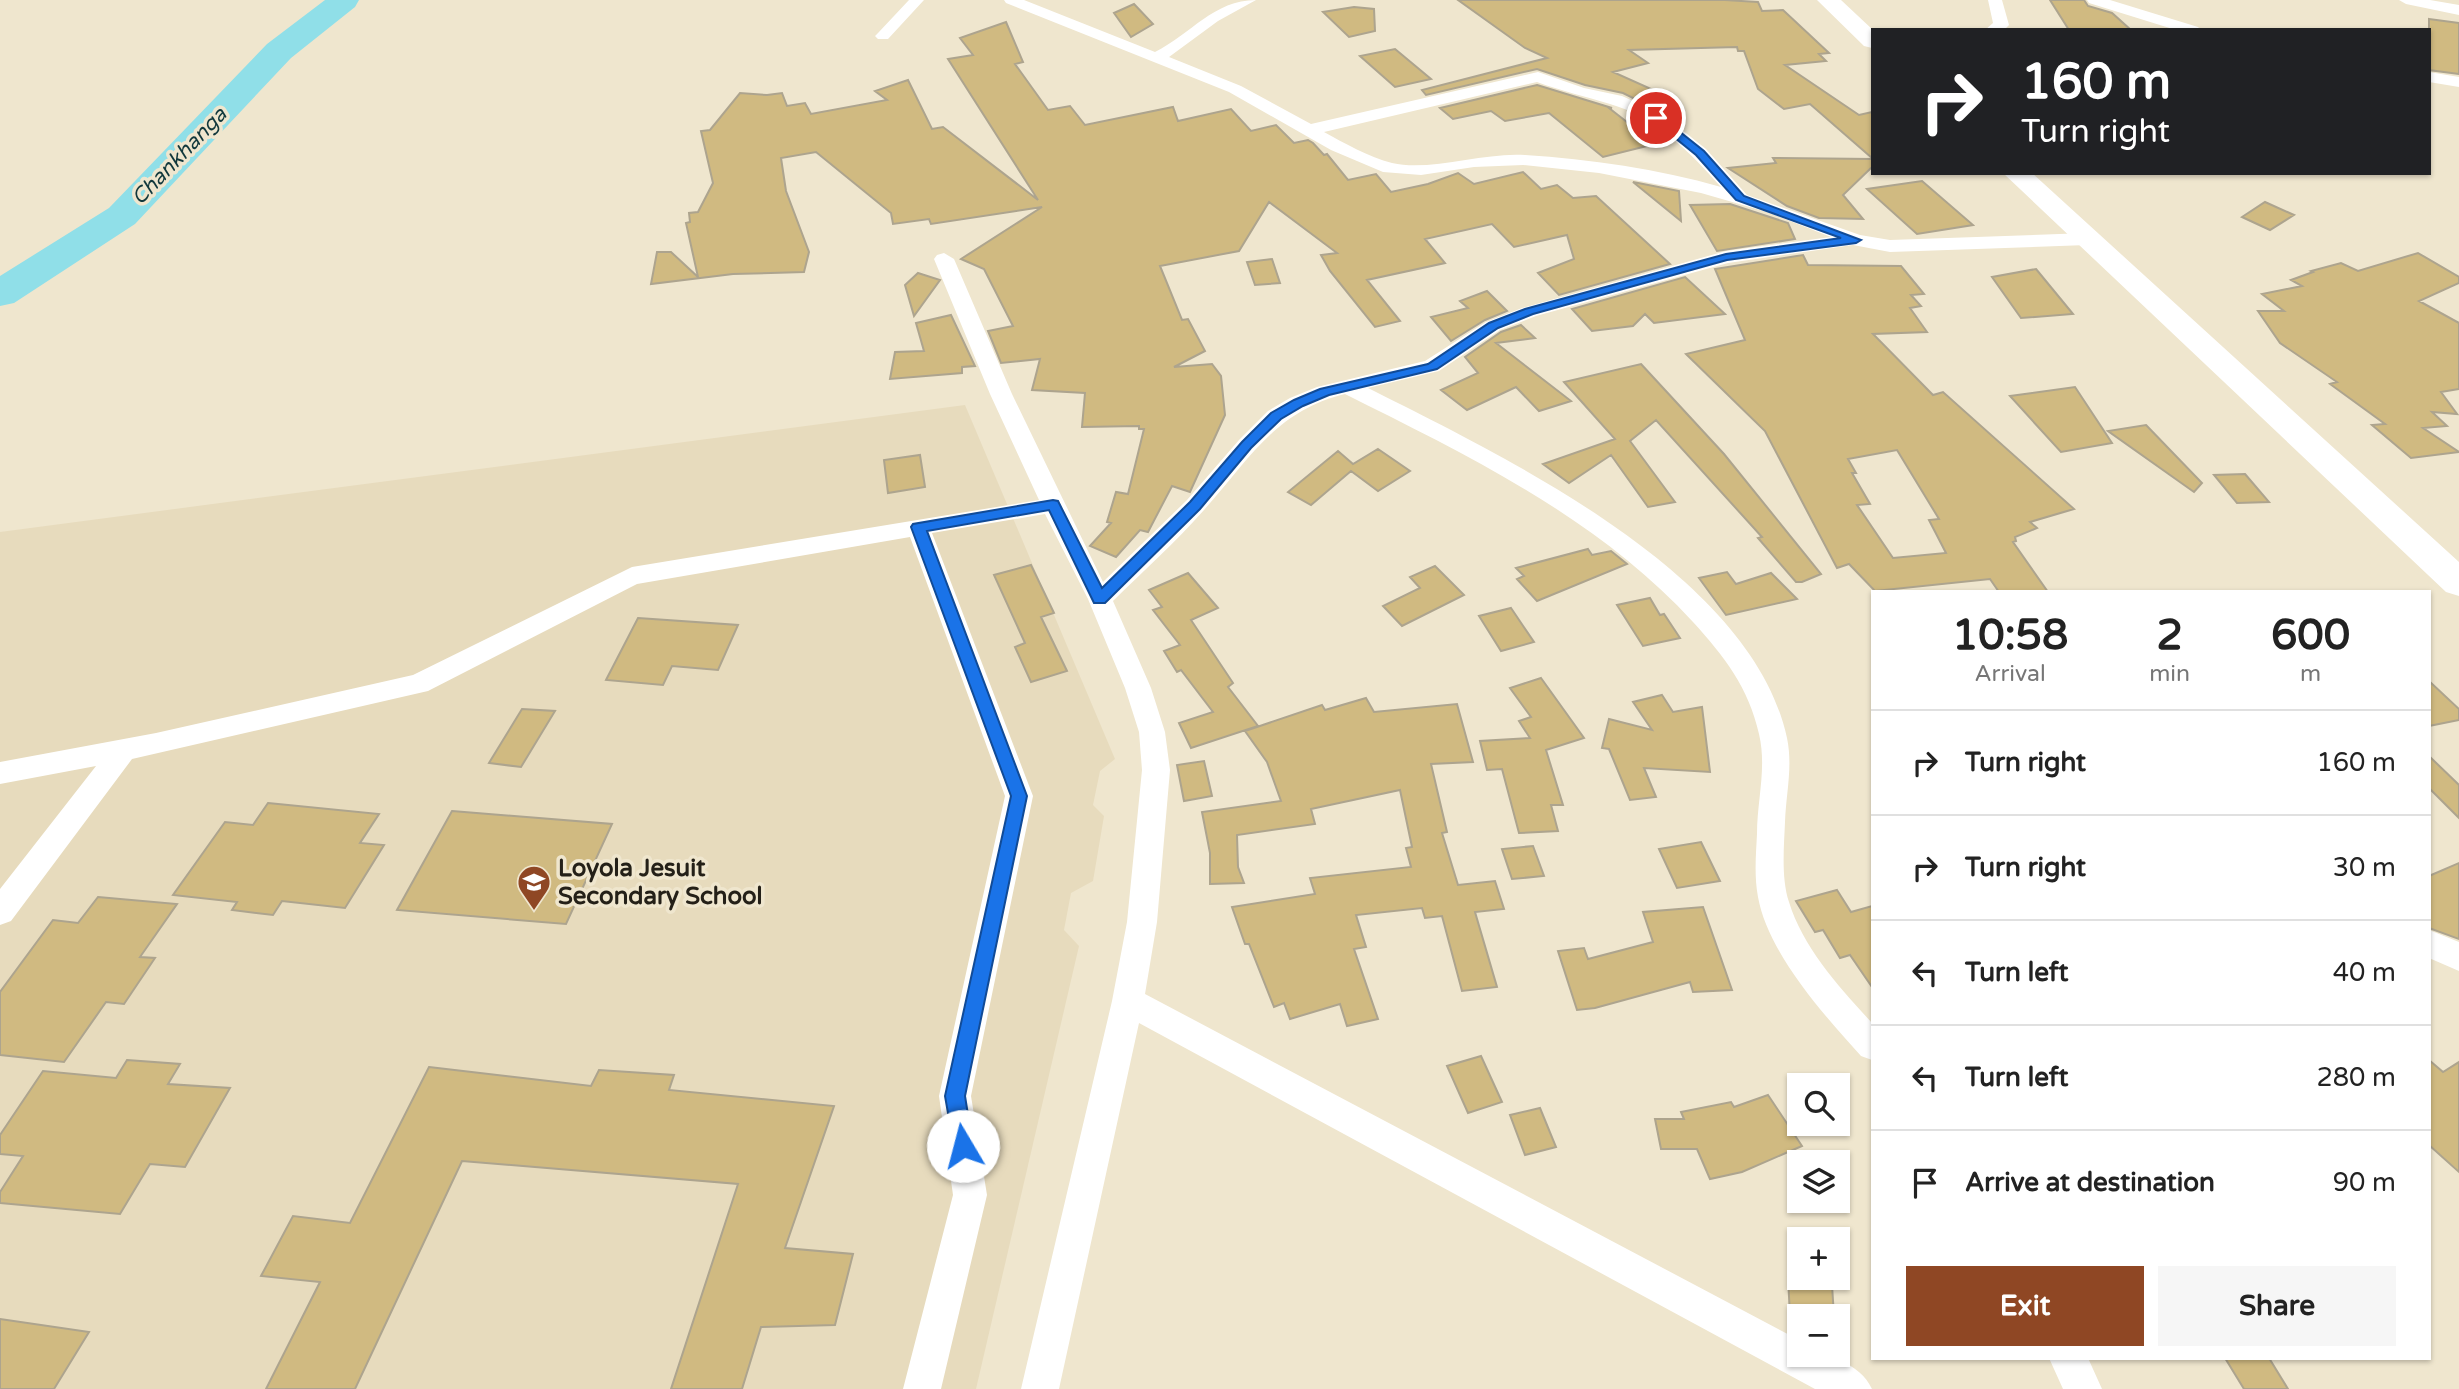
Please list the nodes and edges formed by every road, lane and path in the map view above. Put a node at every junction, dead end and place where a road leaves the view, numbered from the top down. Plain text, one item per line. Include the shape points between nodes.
1 (917, 0) edge
2 (1012, 0) edge
3 (1249, 0) edge
4 (1828, 0) edge
5 (1995, 0) edge
6 (2094, 0) edge
7 (2406, 0) edge
8 (2459, 10) edge
9 (1996, 28) edge
10 (2186, 28) edge
11 (883, 36) dead end
12 (1871, 40) edge
13 (1155, 58) junction
14 (2431, 77) edge
15 (2459, 82) edge
16 (1309, 130) junction
17 (2018, 175) edge
18 (1740, 198) junction
19 (2087, 239) junction
20 (1856, 240) junction
21 (944, 259) dead end
22 (1349, 387) junction
23 (1053, 505) junction
24 (918, 527) junction
25 (2459, 583) edge
26 (1100, 599) junction
27 (124, 750) junction
28 (0, 773) edge
29 (0, 912) edge
30 (2431, 944) edge
31 (2459, 957) edge
32 (1128, 1002) junction
33 (1871, 1044) edge
34 (2069, 1360) edge
35 (922, 1389) edge
36 (1040, 1389) edge
37 (1853, 1389) edge
38 (2083, 1389) edge

1 - 11 street
2 - 13 street
3 - 13 street via 1213,18
4 - 12 main road
5 - 9 street via 2001,25
6 - 10 street
7 - 8 street
13 - 16 street via 1235,89
14 - 15 street
16 - 18 street via 1389,168 1420,170 1502,160 1553,162 1647,176
16 - 18 street via 1538,76 1616,100 1656,118 1700,153
17 - 19 main road
18 - 20 street
19 - 20 street via 1912,246
19 - 25 main road
20 - 22 street via 1726,257 1529,312 1493,326 1432,366
21 - 23 street
22 - 26 street via 1307,399 1276,416 1195,506
22 - 33 street via 1509,471 1604,531 1644,559 1700,610 1744,662 1767,711 1777,763 1773,900 1799,955
23 - 24 street
23 - 26 street
24 - 27 street via 632,576 419,684
24 - 35 street via 1019,796 955,1096 970,1195
26 - 32 street via 1138,688 1152,732 1156,770 1142,922
27 - 28 street
27 - 29 street
30 - 31 street
32 - 36 street
32 - 37 street
34 - 38 street

